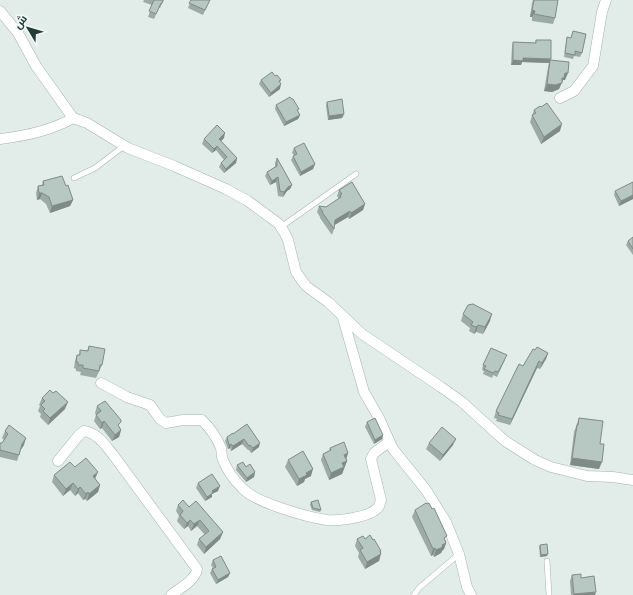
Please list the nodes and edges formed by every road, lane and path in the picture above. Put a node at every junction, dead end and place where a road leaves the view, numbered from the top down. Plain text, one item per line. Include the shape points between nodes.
1 (606, 0) edge
2 (0, 11) edge
3 (560, 98) dead end
4 (73, 118) junction
5 (0, 139) edge
6 (124, 146) junction
7 (356, 174) dead end
8 (74, 178) dead end
9 (281, 227) junction
10 (343, 318) junction
11 (101, 383) dead end
12 (389, 442) junction
13 (58, 460) dead end
14 (633, 480) edge
15 (459, 554) junction
16 (547, 561) dead end
17 (171, 595) edge
18 (414, 595) edge
19 (470, 595) edge
20 (549, 595) edge

1 - 3 street via 593,66 574,91
2 - 4 street via 18,33 36,66
4 - 5 street via 53,128
4 - 6 street via 87,123
6 - 8 lane via 95,168
6 - 9 street via 226,189 248,201
7 - 9 lane
9 - 10 street via 288,240 296,272 302,282 328,302
10 - 12 street via 364,392
10 - 14 street via 382,349 457,398 505,441 535,460 587,476
11 - 12 street via 127,397 150,405 166,423 202,420 211,431 221,449 222,459 242,489 271,505 306,516 329,520 356,518 372,512 379,506 381,500 371,459 374,453
12 - 15 street via 437,505
13 - 17 street via 84,431 92,432 114,456 197,569 191,580
15 - 18 lane
15 - 19 street
16 - 20 lane

